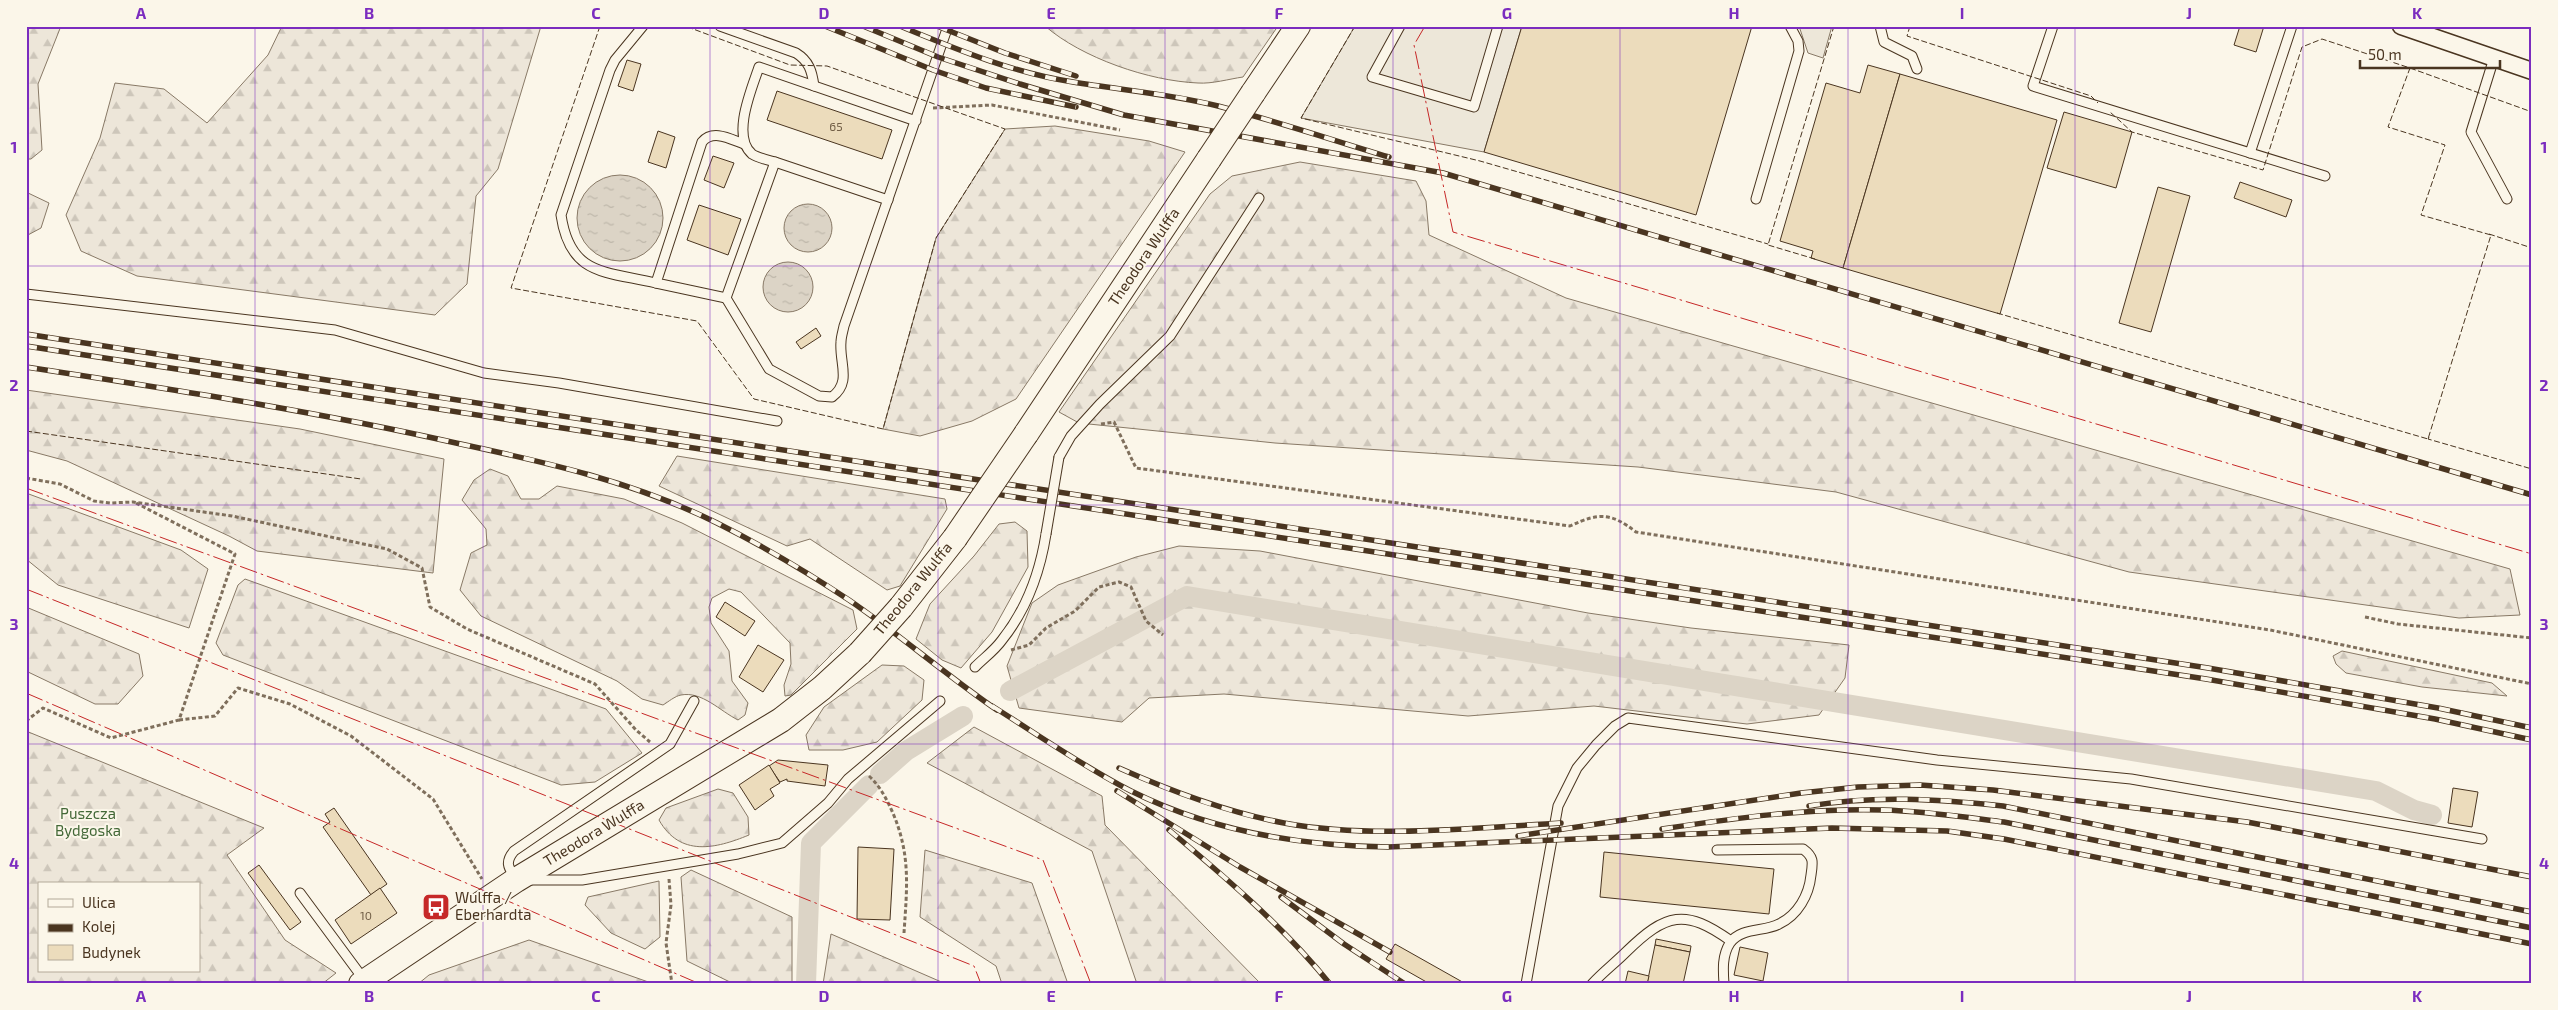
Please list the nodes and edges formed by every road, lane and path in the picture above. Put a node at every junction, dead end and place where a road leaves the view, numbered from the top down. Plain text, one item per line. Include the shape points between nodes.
1 (643, 26) edge
2 (720, 26) edge
3 (948, 26) edge
4 (1298, 26) edge
5 (1400, 26) edge
6 (1498, 26) edge
7 (1790, 26) edge
8 (1880, 26) edge
9 (2053, 26) edge
10 (2292, 26) edge
11 (2401, 26) edge
12 (2494, 58) junction
13 (1917, 69) dead end
14 (2532, 71) edge
15 (814, 86) junction
16 (920, 109) junction
17 (916, 121) junction
18 (1120, 130) dead end
19 (744, 144) junction
20 (2250, 153) junction
21 (774, 162) junction
22 (2325, 176) dead end
23 (1259, 198) dead end
24 (1756, 199) dead end
25 (2507, 199) dead end
26 (888, 200) junction
27 (656, 283) junction
28 (26, 294) edge
29 (726, 298) junction
30 (777, 421) dead end
31 (1077, 429) junction
32 (26, 478) edge
33 (133, 502) junction
34 (2366, 617) dead end
35 (1163, 635) dead end
36 (2532, 638) edge
37 (991, 651) junction
38 (975, 667) dead end
39 (2532, 684) edge
40 (694, 701) dead end
41 (940, 701) dead end
42 (179, 720) junction
43 (26, 721) edge
44 (661, 750) junction
45 (861, 769) junction
46 (2482, 839) dead end
47 (1717, 850) dead end
48 (668, 866) junction
49 (507, 886) junction
50 (300, 893) dead end
51 (904, 933) dead end
52 (1731, 942) junction
53 (363, 983) edge
54 (672, 984) edge
55 (1526, 984) edge
56 (1592, 984) edge
57 (1724, 984) edge

1 - 27 lane via 610,70 561,215 567,242 580,262 591,268
2 - 15 lane via 796,53 805,59 812,72
3 - 16 lane
4 - 49 street, Theodora Wulffa, bridge via 955,538 860,653 781,720
5 - 6 lane via 1372,76 1474,107
7 - 24 lane via 1798,41 1799,52
8 - 13 lane via 1884,42 1912,56
9 - 20 lane via 2033,86
10 - 20 lane
11 - 12 street
12 - 14 street
12 - 25 lane via 2471,132
15 - 17 lane
15 - 19 lane via 759,67 744,111
16 - 17 lane
16 - 18 path via 992,105
17 - 26 lane
19 - 21 lane via 753,154
19 - 27 lane via 716,135 702,142
20 - 22 lane
21 - 26 lane
21 - 29 lane
23 - 31 lane via 1170,336
26 - 29 lane via 844,326 841,343 844,376 840,391 832,397 819,396 769,369
27 - 29 lane
28 - 30 lane via 335,330 484,373
31 - 37 lane, bridge via 1059,457 1043,553 1032,586 1011,626
31 - 39 path via 1114,422 1136,468 1570,526 1590,517 1618,518 1636,532 2270,630
32 - 33 path via 60,484 94,501
33 - 42 path via 235,554
33 - 44 path via 232,516 387,549 422,568 430,607 467,629 595,684 636,730
34 - 36 path via 2398,624
35 - 37 path via 1146,621 1131,587 1120,582 1099,587 1075,611 1046,628 1029,645
37 - 38 lane
40 - 44 lane via 670,744
41 - 45 lane
42 - 43 path via 111,738 43,708
42 - 49 path via 215,716 238,688 290,704 351,736 433,799 482,880
44 - 49 lane via 514,851 507,859
45 - 48 lane via 782,843
45 - 51 path via 885,796 905,846 908,878
46 - 55 lane via 2131,779 1937,760 1628,718 1591,750 1577,768 1558,806
47 - 52 lane via 1803,849 1813,861 1809,890 1796,912 1778,925 1746,932
48 - 49 lane via 582,880
48 - 54 path via 671,905 666,943
49 - 53 street, Theodora Wulffa
50 - 53 lane
52 - 56 lane via 1708,925 1670,920 1655,927
52 - 57 lane via 1724,962

